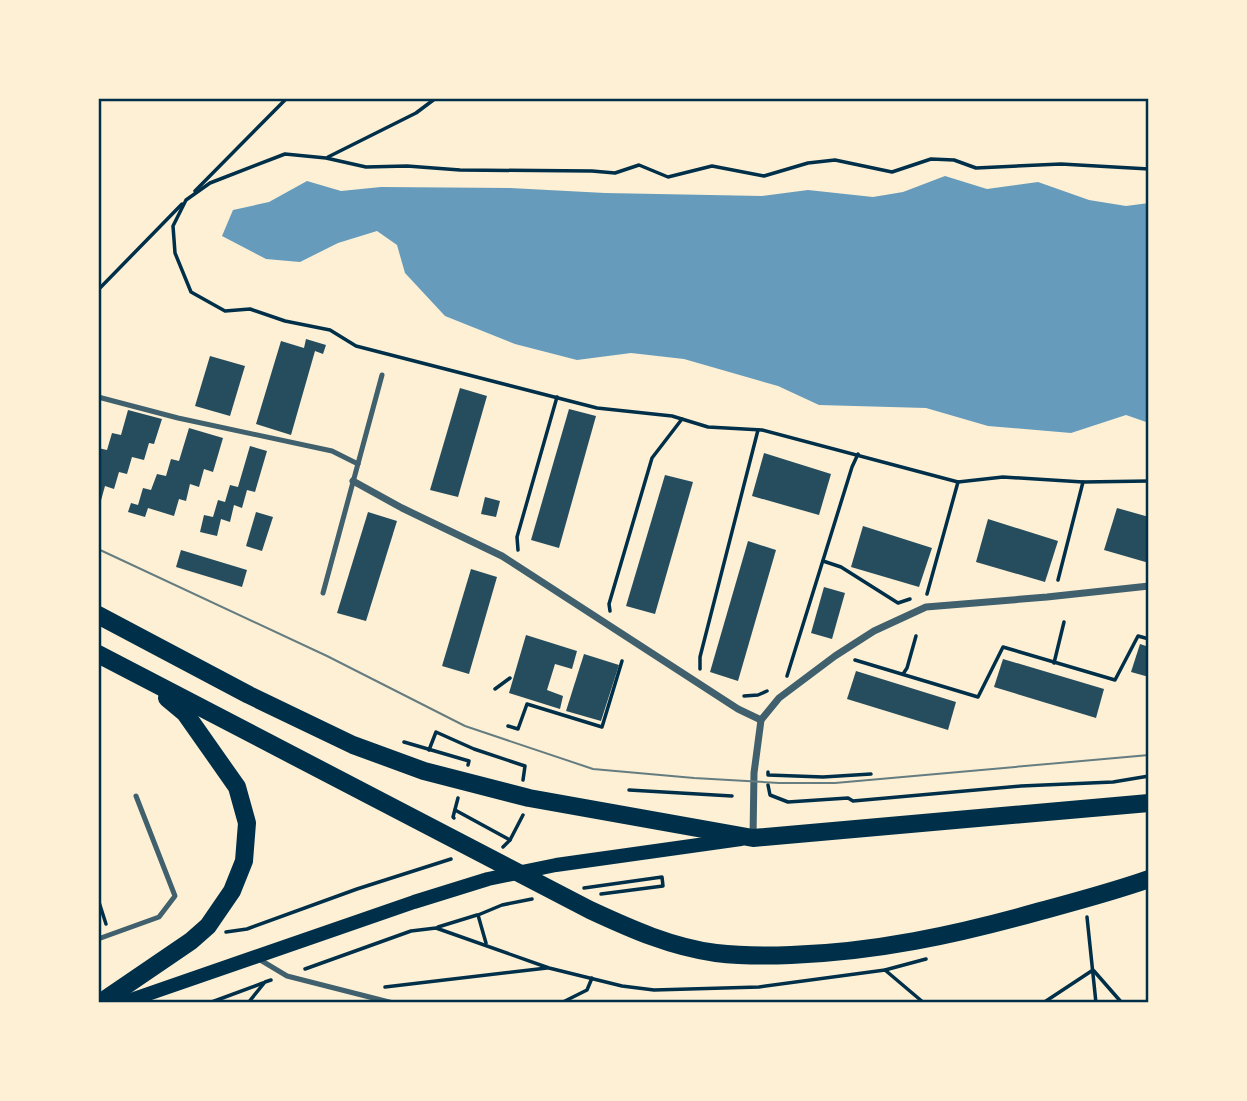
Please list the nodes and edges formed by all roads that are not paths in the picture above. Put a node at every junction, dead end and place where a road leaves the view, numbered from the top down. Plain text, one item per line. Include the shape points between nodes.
1 (382, 375) dead end
2 (98, 397) edge
3 (358, 464) junction
4 (353, 481) junction
5 (1149, 586) edge
6 (323, 593) dead end
7 (98, 615) edge
8 (98, 654) edge
9 (146, 679) junction
10 (761, 720) junction
11 (136, 796) dead end
12 (1149, 803) edge
13 (753, 838) junction
14 (1149, 879) edge
15 (98, 939) edge
16 (255, 956) junction
17 (100, 1003) edge
18 (122, 1003) edge
19 (393, 1003) edge

1 - 3 lane
2 - 3 lane via 332,451
3 - 4 lane
4 - 6 lane
4 - 10 street via 502,556
5 - 10 street via 926,607 900,617 835,656 779,698
7 - 13 main road via 317,729 424,771 529,798
8 - 9 main road
9 - 14 main road via 590,910 657,939 716,953 813,954 923,941
9 - 17 main road via 185,713 236,787 247,823 244,861 232,891 208,926
10 - 13 street
11 - 15 lane via 175,897 159,917
12 - 13 main road
13 - 16 main road via 488,879
16 - 18 main road
16 - 19 lane via 287,975

